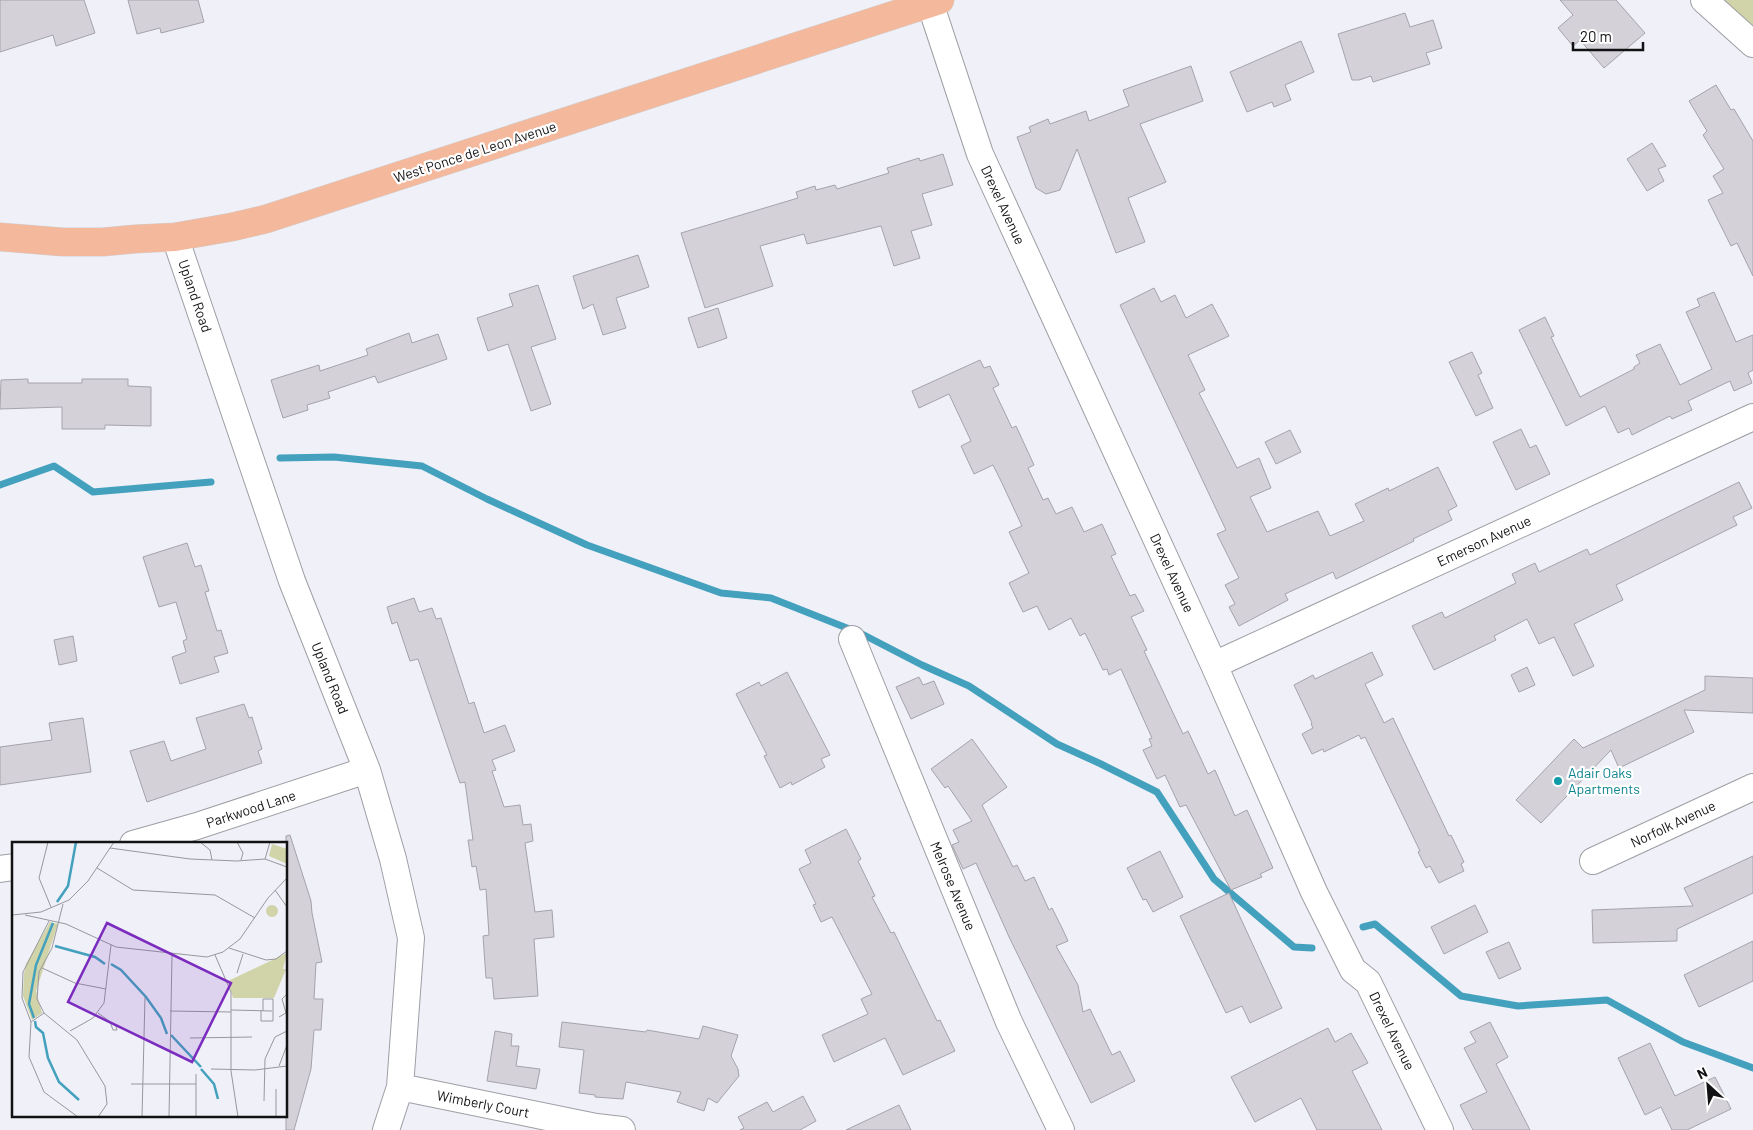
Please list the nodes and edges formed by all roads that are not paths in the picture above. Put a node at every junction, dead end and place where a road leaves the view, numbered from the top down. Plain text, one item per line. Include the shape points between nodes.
1 (1704, 0) edge
2 (935, 2) edge
3 (1753, 44) edge
4 (0, 237) edge
5 (174, 237) junction
6 (1753, 417) edge
7 (852, 639) dead end
8 (1214, 665) junction
9 (367, 770) junction
10 (1753, 787) edge
11 (140, 842) edge
12 (1593, 860) dead end
13 (400, 1087) junction
14 (598, 1128) edge
15 (386, 1130) edge
16 (622, 1130) edge
17 (1061, 1130) edge
18 (1440, 1130) edge

1 - 3 street
2 - 5 main road, West Ponce de Leon Avenue via 327,201 232,228
2 - 8 street, Drexel Avenue via 980,154
4 - 5 main road, West Ponce de Leon Avenue via 63,242
5 - 9 street, Upland Road via 292,581
6 - 8 street, Emerson Avenue
7 - 17 street, Melrose Avenue via 1009,1022
8 - 18 street, Drexel Avenue via 1314,892 1353,970 1368,982
9 - 11 street, Parkwood Lane
9 - 13 street, Upland Road via 393,859 411,938
10 - 12 street, Norfolk Avenue
13 - 14 street, Wimberly Court
13 - 15 street, Upland Road
14 - 16 street, Wimberly Court

